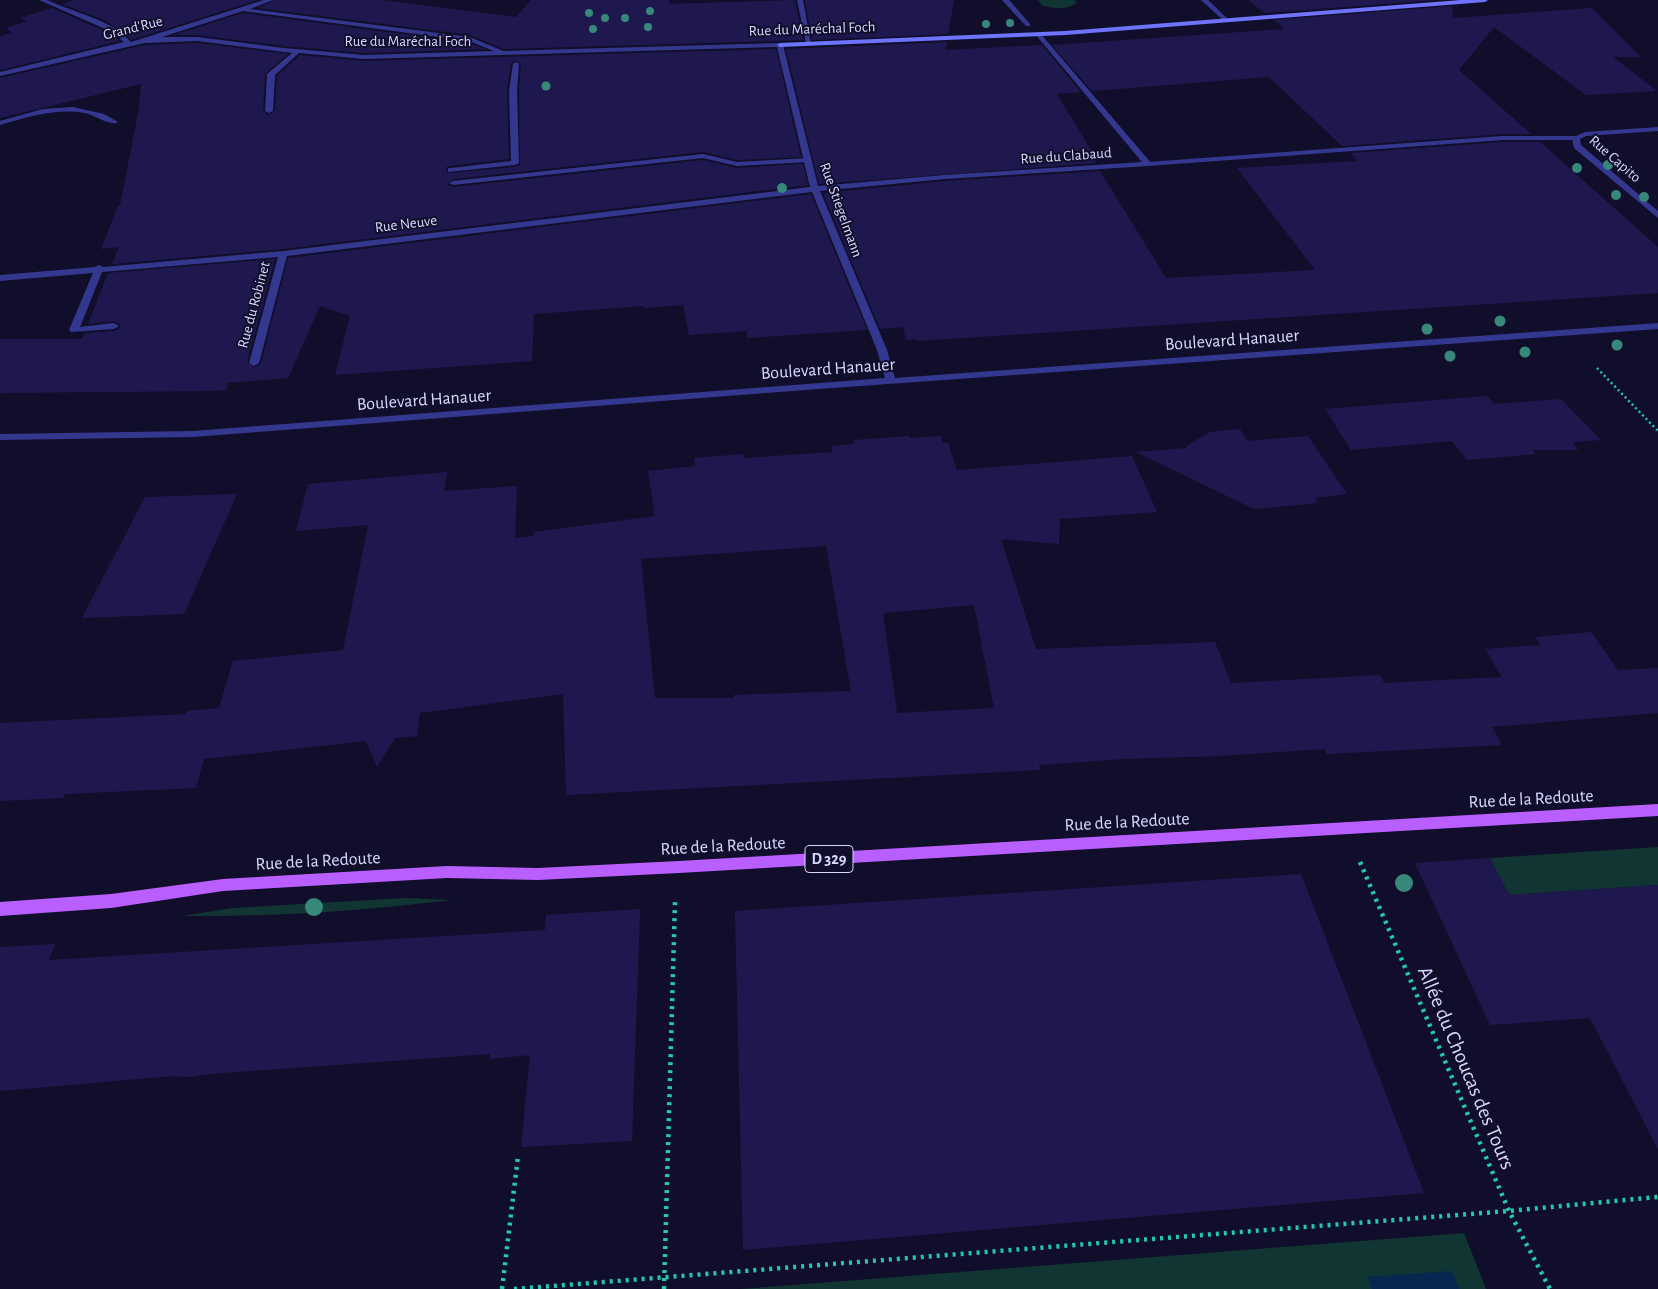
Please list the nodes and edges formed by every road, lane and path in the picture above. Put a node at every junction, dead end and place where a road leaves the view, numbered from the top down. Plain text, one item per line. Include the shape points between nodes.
1 (42, 0) edge
2 (270, 0) edge
3 (800, 0) edge
4 (1005, 0) edge
5 (1204, 0) edge
6 (1485, 0) edge
7 (244, 10) junction
8 (1226, 20) junction
9 (1028, 24) dead end
10 (1038, 34) junction
11 (141, 42) junction
12 (809, 43) junction
13 (127, 44) junction
14 (780, 45) junction
15 (298, 52) junction
16 (507, 54) junction
17 (516, 64) dead end
18 (0, 66) edge
19 (2, 73) edge
20 (269, 111) dead end
21 (114, 122) dead end
22 (0, 123) edge
23 (1658, 129) edge
24 (1576, 138) junction
25 (808, 160) junction
26 (1148, 164) junction
27 (451, 170) dead end
28 (453, 183) dead end
29 (815, 189) junction
30 (1658, 215) edge
31 (283, 254) junction
32 (99, 268) junction
33 (0, 278) edge
34 (114, 326) dead end
35 (1658, 326) edge
36 (254, 363) dead end
37 (1597, 368) dead end
38 (891, 380) junction
39 (1658, 431) edge
40 (0, 437) edge
41 (1658, 810) edge
42 (1358, 857) dead end
43 (675, 898) dead end
44 (0, 909) edge
45 (518, 1156) dead end
46 (1658, 1197) edge
47 (1509, 1211) junction
48 (664, 1277) junction
49 (502, 1289) edge
50 (514, 1289) edge
51 (664, 1289) edge
52 (1550, 1289) edge

1 - 13 street via 109,29 126,38
2 - 7 street, Grand'Rue
3 - 12 street
4 - 9 street
5 - 8 street
6 - 8 street, Rue du Maréchal Foch
7 - 11 street, Grand'Rue
7 - 16 street via 470,39
8 - 10 street, Rue du Maréchal Foch
10 - 12 street, Rue du Maréchal Foch
10 - 26 street, Rue du Clabaud
11 - 13 street, Grand'Rue
11 - 15 street, Rue du Maréchal Foch via 197,39
12 - 14 street, Rue du Maréchal Foch
13 - 19 street, Grand'Rue
14 - 16 street, Rue du Maréchal Foch
14 - 25 street, Rue Stiegelmann
15 - 16 street, Rue du Maréchal Foch via 364,57
15 - 20 street via 271,74
17 - 27 street via 514,163
18 - 19 street
21 - 22 street via 98,114 70,110 39,113
23 - 24 street, Rue Capito via 1585,134
24 - 26 street via 1502,138
24 - 30 street, Rue Capito via 1577,146
25 - 28 street via 737,164 703,156
25 - 29 street, Rue Stiegelmann
26 - 29 street, Rue du Clabaud
29 - 31 street, Rue Neuve
29 - 38 street, Rue Stiegelmann via 882,350
31 - 32 street, Rue Neuve
31 - 36 street, Rue du Robinet
32 - 33 street, Rue Neuve
32 - 34 street via 74,330
35 - 38 street, Boulevard Hanauer
37 - 39 path
38 - 40 street, Boulevard Hanauer via 193,434
41 - 44 main road, Rue de la Redoute / D 329 via 688,867 538,874 447,872 233,884 111,902
42 - 47 path, Allée du Choucas des Tours
43 - 48 path
45 - 49 path
46 - 47 path
47 - 48 path
47 - 52 path, Allée du Choucas des Tours
48 - 50 path
48 - 51 path

